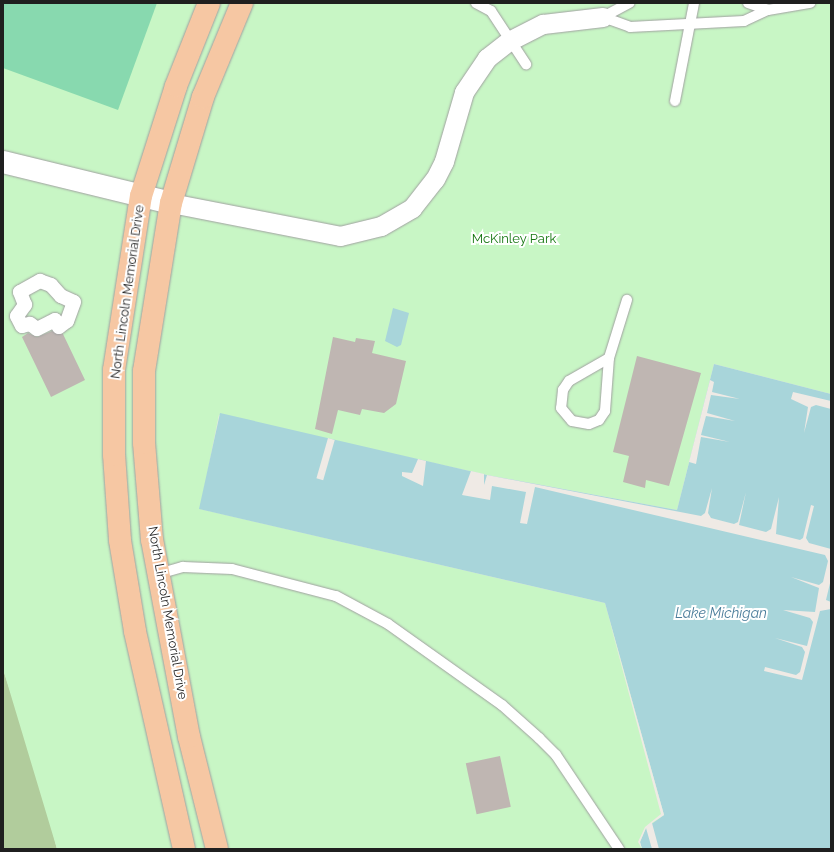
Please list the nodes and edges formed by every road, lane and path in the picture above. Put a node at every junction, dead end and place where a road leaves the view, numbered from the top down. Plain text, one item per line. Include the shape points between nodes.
1 (209, 3) edge
2 (242, 3) edge
3 (476, 3) edge
4 (629, 3) edge
5 (694, 3) edge
6 (748, 3) edge
7 (810, 3) edge
8 (768, 10) junction
9 (603, 17) junction
10 (689, 24) junction
11 (509, 41) junction
12 (526, 64) dead end
13 (675, 101) dead end
14 (3, 162) edge
15 (142, 196) junction
16 (171, 203) junction
17 (20, 292) joint
18 (626, 300) dead end
19 (609, 358) junction
20 (158, 574) junction
21 (184, 849) edge
22 (217, 849) edge
23 (619, 849) edge

1 - 15 main road, North Lincoln Memorial Drive via 176,86
2 - 16 main road, North Lincoln Memorial Drive via 203,97
3 - 11 lane via 491,11
4 - 9 lane
5 - 10 lane
6 - 8 lane
7 - 8 lane
8 - 10 lane via 744,21
9 - 10 lane via 630,27
9 - 11 street via 543,24
10 - 13 lane
11 - 12 lane
11 - 16 street via 487,58 464,92 444,161 435,179 412,208 381,226 340,236
14 - 15 street
15 - 16 street
15 - 21 main road, North Lincoln Memorial Drive via 114,370 114,455 120,537 135,631
16 - 20 main road, North Lincoln Memorial Drive via 144,371 145,450
17 - 17 street via 36,282 51,285 61,296 74,302 70,315 59,327 55,320 37,329 30,324 22,326 17,316 25,305
18 - 19 lane
19 - 19 lane via 569,381 563,390 561,408 572,421 589,424 599,420 605,411
20 - 22 main road, North Lincoln Memorial Drive via 188,737
20 - 23 lane via 183,567 232,570 336,596 388,624 502,705 539,738 556,755

